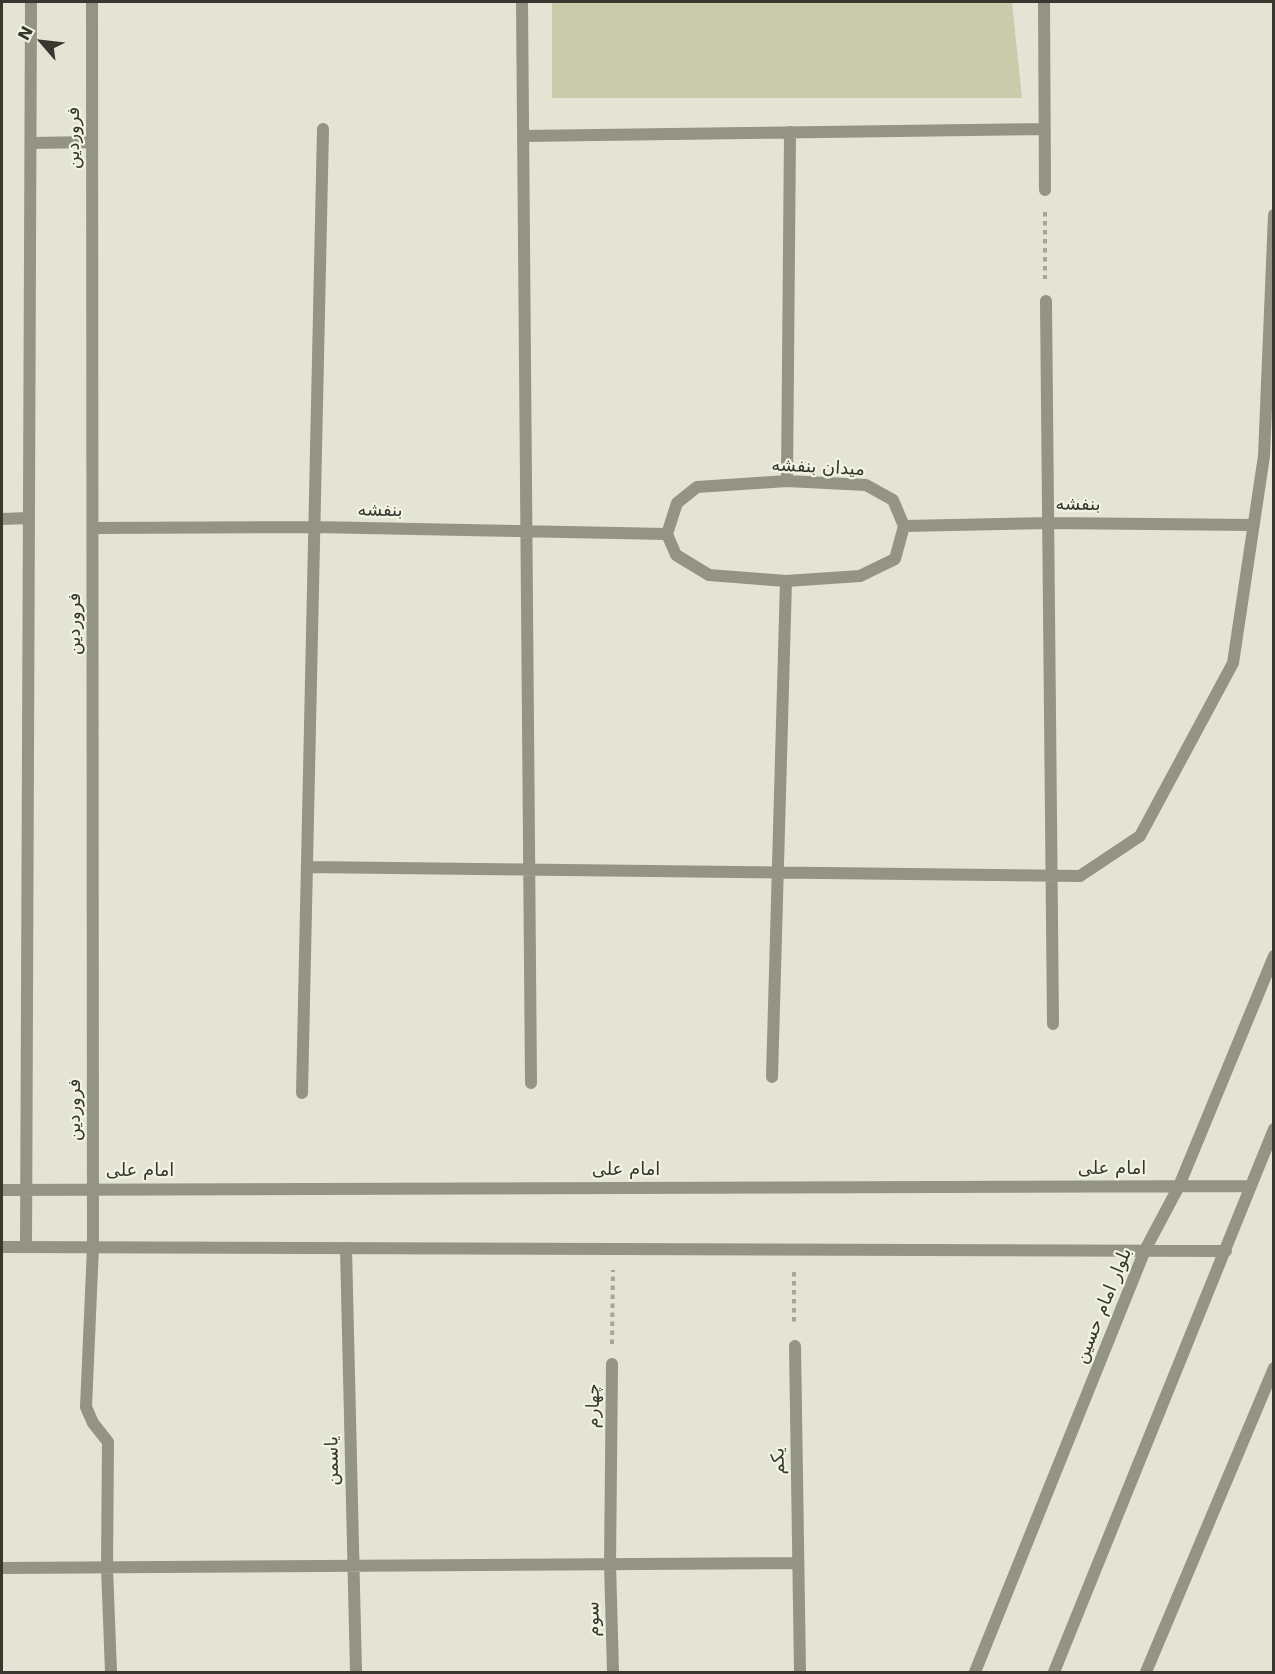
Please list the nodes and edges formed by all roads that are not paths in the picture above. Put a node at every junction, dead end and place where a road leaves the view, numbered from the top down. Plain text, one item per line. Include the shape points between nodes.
1 (32, 2) edge
2 (92, 2) edge
3 (522, 2) edge
4 (1044, 2) edge
5 (323, 129) dead end
6 (1045, 129) junction
7 (790, 132) junction
8 (523, 136) junction
9 (92, 141) junction
10 (31, 143) junction
11 (1045, 190) road end
12 (1274, 215) edge
13 (1046, 301) road end
14 (787, 482) junction
15 (2, 519) edge
16 (29, 519) junction
17 (1049, 523) junction
18 (1253, 525) junction
19 (903, 526) junction
20 (93, 528) junction
21 (314, 528) junction
22 (526, 531) junction
23 (667, 534) junction
24 (786, 581) junction
25 (307, 867) junction
26 (529, 869) junction
27 (779, 872) junction
28 (1052, 875) junction
29 (1274, 956) edge
30 (1053, 1024) dead end
31 (772, 1077) dead end
32 (531, 1083) dead end
33 (302, 1093) dead end
34 (1274, 1129) edge
35 (1179, 1186) junction
36 (1250, 1186) junction
37 (93, 1189) junction
38 (2, 1190) edge
39 (27, 1190) junction
40 (2, 1247) edge
41 (26, 1247) junction
42 (93, 1247) junction
43 (346, 1248) junction
44 (1145, 1250) junction
45 (1226, 1251) junction
46 (795, 1346) road end
47 (612, 1364) road end
48 (1274, 1368) edge
49 (798, 1563) junction
50 (610, 1564) junction
51 (354, 1566) junction
52 (2, 1568) edge
53 (107, 1568) junction
54 (111, 1672) edge
55 (356, 1672) edge
56 (613, 1672) edge
57 (800, 1672) edge
58 (975, 1672) edge
59 (1054, 1672) edge
60 (1146, 1672) edge

1 - 10 street
2 - 9 street, فروردین
3 - 8 street
4 - 6 street
5 - 21 street
6 - 7 street
6 - 11 street
7 - 8 street
7 - 14 street
8 - 22 street
9 - 10 street
9 - 20 street, فروردین
10 - 16 street
12 - 18 street via 1264,456
13 - 17 street
14 - 19 street, میدان بنفشه via 866,485 893,500
14 - 23 street, میدان بنفشه via 697,487 677,503
15 - 16 street
16 - 39 street
17 - 18 street, بنفشه
17 - 19 street, بنفشه
17 - 28 street
18 - 28 street via 1233,663 1140,836 1080,876
19 - 24 street via 895,559 860,576
20 - 21 street, بنفشه
20 - 37 street, فروردین
21 - 22 street, بنفشه
21 - 25 street
22 - 23 street, بنفشه
22 - 26 street
23 - 24 street via 676,555 709,575
24 - 27 street
25 - 26 street
25 - 33 street
26 - 27 street
26 - 32 street
27 - 28 street
27 - 31 street
28 - 30 street
29 - 35 street, بلوار امام حسین
34 - 36 street
35 - 36 street, امام علی
35 - 37 street, امام علی
35 - 44 street, بلوار امام حسین
36 - 45 street
37 - 39 street, امام علی
37 - 42 street, فروردین
38 - 39 street, امام علی
39 - 41 street
40 - 41 street
41 - 42 street
42 - 43 street
42 - 53 street, فروردین via 86,1407 108,1443
43 - 44 street
43 - 51 street, یاسمن
44 - 45 street
44 - 58 street, بلوار امام حسین
45 - 59 street
46 - 49 street, یکم
47 - 50 street, چهارم
48 - 60 street
49 - 50 street
49 - 57 street, یکم
50 - 51 street
50 - 56 street, سوم
51 - 53 street
51 - 55 street, یاسمن
52 - 53 street
53 - 54 street, فروردین

